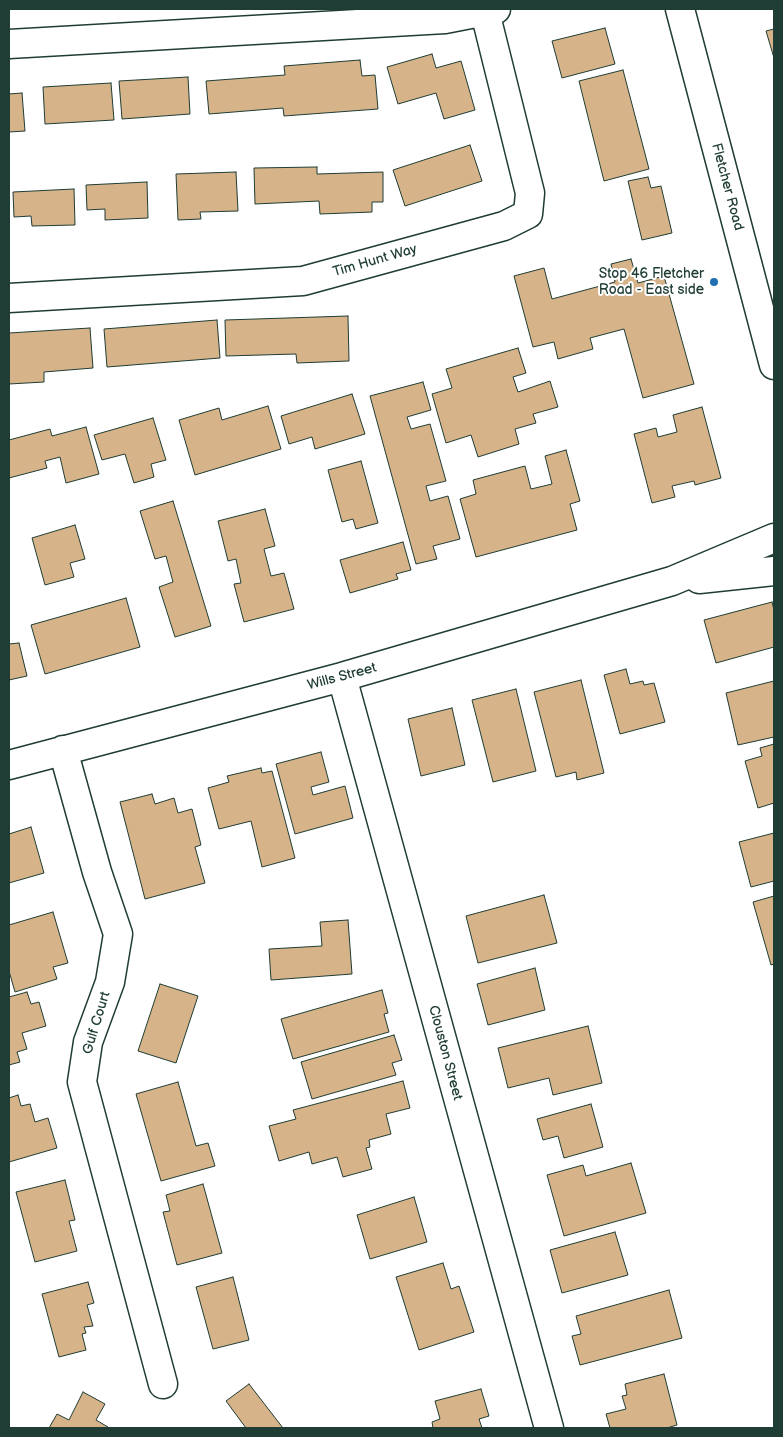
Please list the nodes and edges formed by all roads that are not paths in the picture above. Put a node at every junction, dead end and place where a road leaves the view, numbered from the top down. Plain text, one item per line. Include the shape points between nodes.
1 (680, 9) edge
2 (491, 10) edge
3 (9, 44) edge
4 (9, 298) edge
5 (774, 365) edge
6 (774, 538) edge
7 (774, 571) edge
8 (672, 581) junction
9 (342, 677) junction
10 (63, 750) junction
11 (9, 765) edge
12 (163, 1384) dead end
13 (549, 1428) edge

1 - 5 street, Fletcher Road
2 - 3 street, Tim Hunt Way via 445,19
2 - 4 street, Tim Hunt Way via 530,193 528,214 504,226 303,281
6 - 8 street, Wills Street
7 - 8 street, Wills Street
8 - 9 street, Wills Street
9 - 10 street, Wills Street
9 - 13 street, Clouston Street
10 - 11 street, Wills Street
10 - 12 street, Gulf Court via 118,934 110,982 88,1042 82,1082

